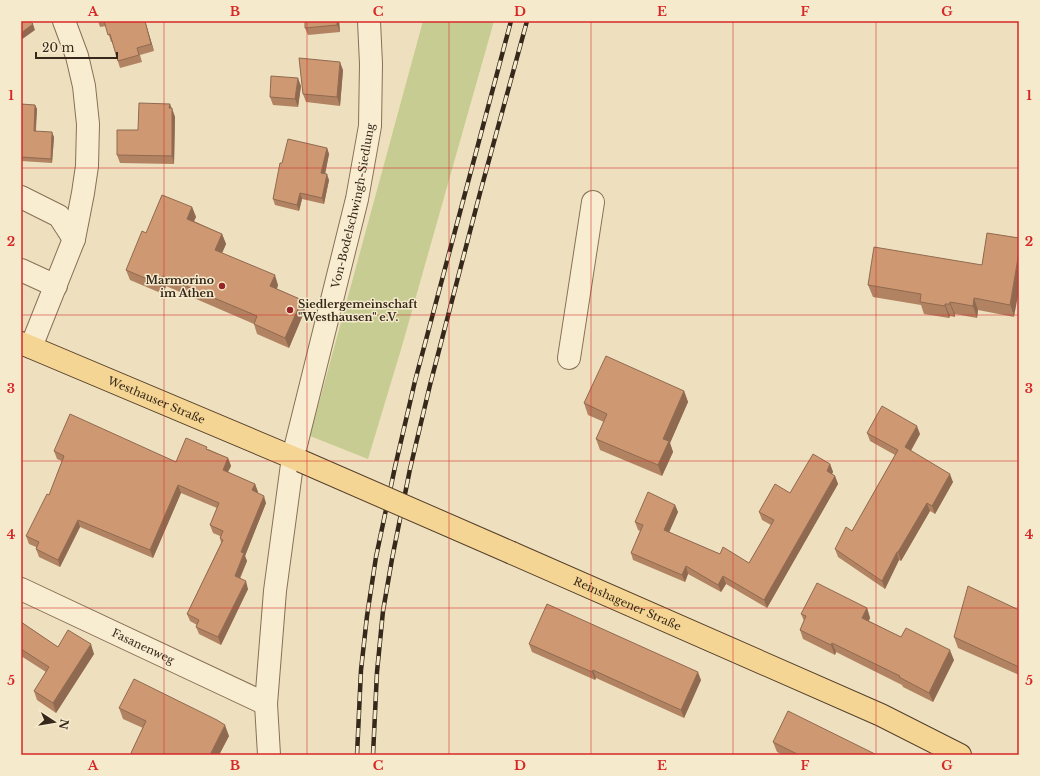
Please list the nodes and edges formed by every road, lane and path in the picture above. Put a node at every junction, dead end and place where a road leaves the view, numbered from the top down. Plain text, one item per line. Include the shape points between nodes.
1 (64, 21) edge
2 (369, 21) edge
3 (21, 197) edge
4 (593, 202) dead end
5 (74, 239) junction
6 (21, 270) edge
7 (56, 286) junction
8 (26, 345) edge
9 (568, 358) dead end
10 (297, 459) junction
11 (21, 589) edge
12 (266, 704) junction
13 (269, 755) edge
14 (960, 755) edge

1 - 5 street via 77,56 84,86 88,124 84,193
2 - 10 street, Von-Bodelschwingh-Siedlung via 370,126 357,199
3 - 5 street via 59,216
4 - 9 street
5 - 7 street
6 - 7 street
7 - 8 street
8 - 10 main road, Westhauser Straße
10 - 12 street via 275,591
10 - 14 main road, Reinshagener Straße, bridge via 881,715
11 - 12 street, Fasanenweg
12 - 13 street

